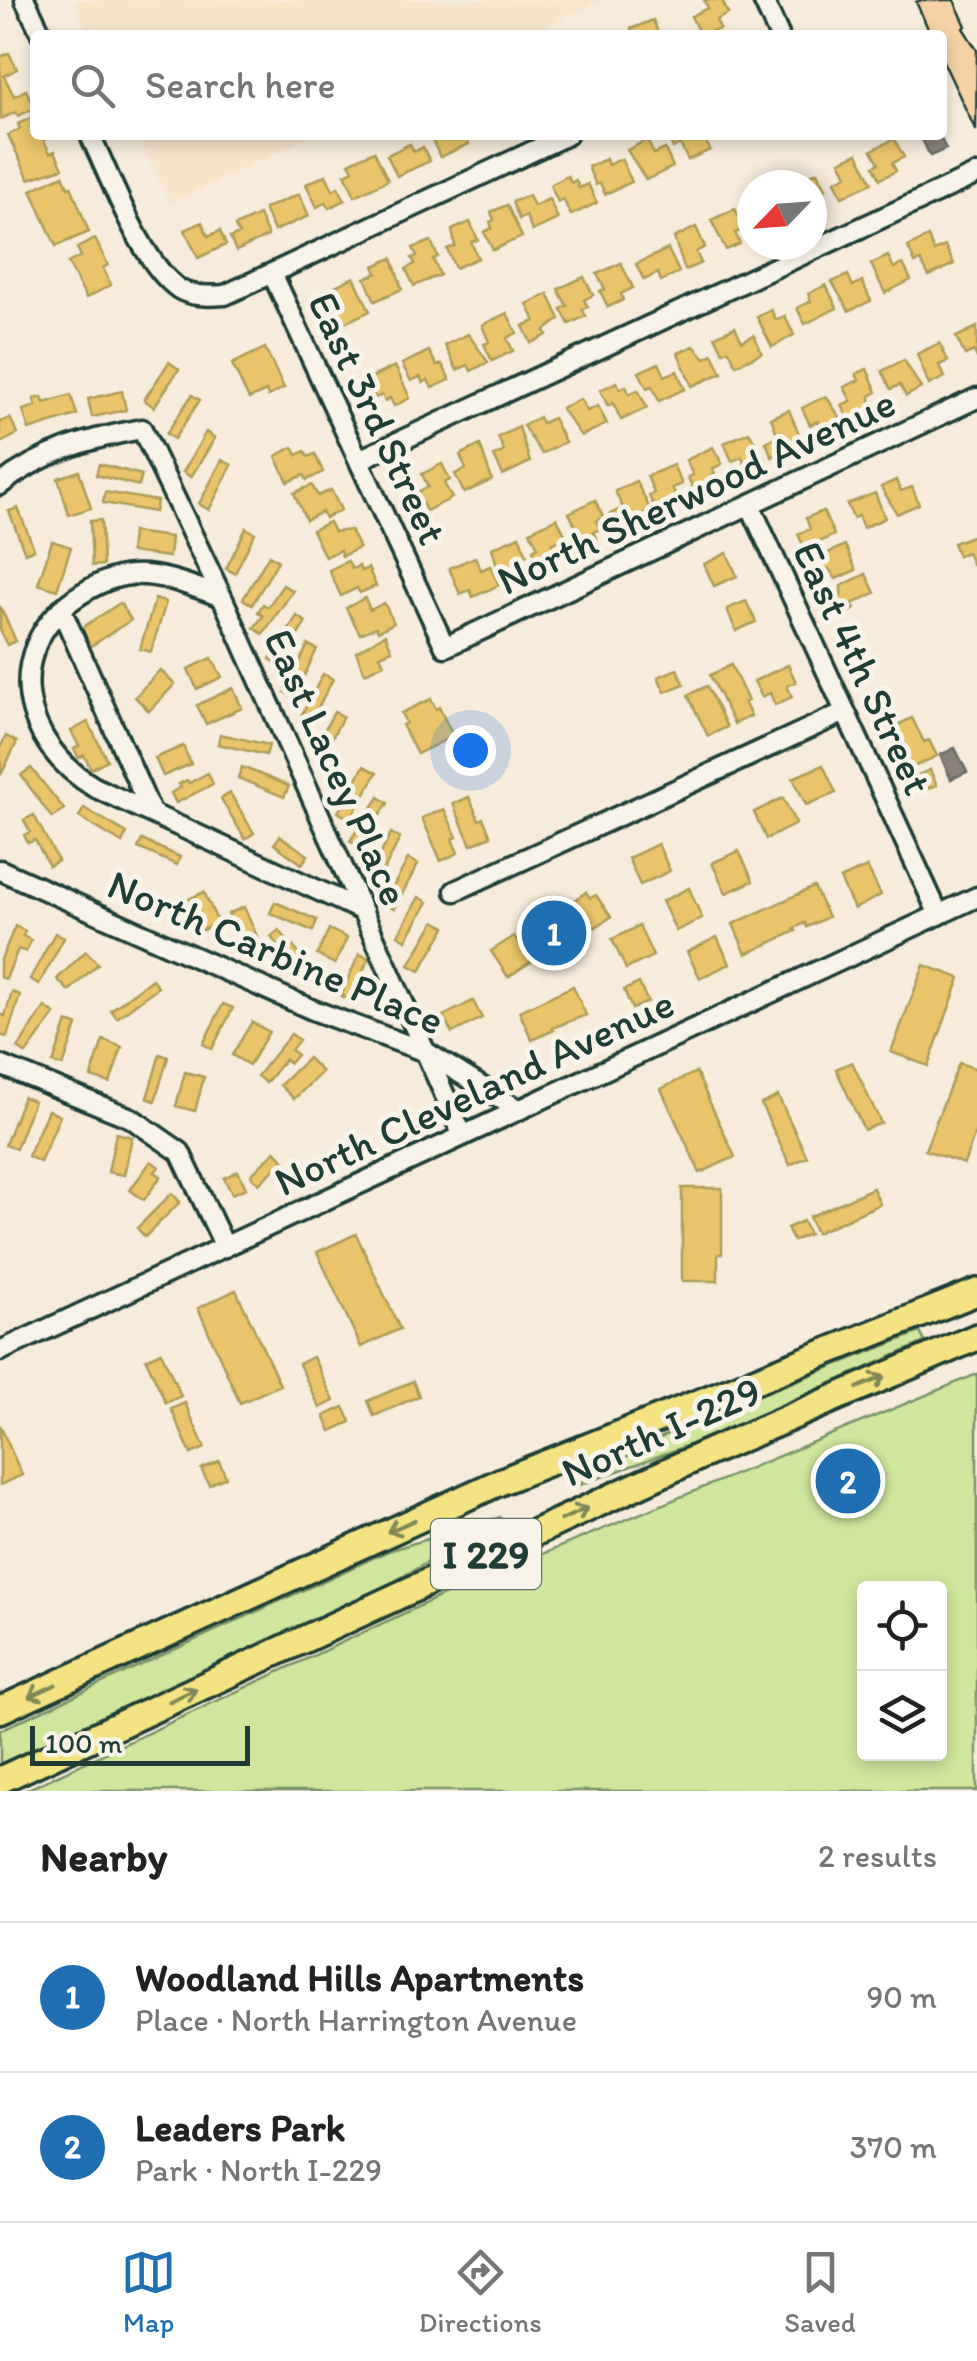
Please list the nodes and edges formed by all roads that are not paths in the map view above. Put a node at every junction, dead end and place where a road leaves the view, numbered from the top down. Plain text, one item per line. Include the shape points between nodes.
1 (25, 0) edge
2 (763, 0) edge
3 (40, 30) edge
4 (777, 30) edge
5 (92, 140) edge
6 (556, 140) edge
7 (977, 174) edge
8 (272, 273) junction
9 (977, 398) edge
10 (359, 460) junction
11 (0, 485) edge
12 (750, 505) junction
13 (222, 597) junction
14 (61, 609) junction
15 (445, 647) joint
16 (845, 712) junction
17 (151, 812) junction
18 (0, 870) edge
19 (455, 891) dead end
20 (977, 897) edge
21 (363, 911) junction
22 (939, 915) junction
23 (426, 1052) junction
24 (0, 1065) edge
25 (518, 1110) junction
26 (462, 1136) junction
27 (225, 1247) junction
28 (977, 1292) edge
29 (977, 1337) edge
30 (0, 1351) edge
31 (0, 1710) edge
32 (0, 1780) edge

1 - 3 street
2 - 4 street
5 - 8 street via 149,258 182,292 225,295
6 - 8 street
7 - 10 street
8 - 10 street, East 3rd Street
9 - 12 street, North Sherwood Avenue
10 - 15 street, East 3rd Street
11 - 13 street, East Lacey Place via 53,452 142,428
12 - 15 street, North Sherwood Avenue
12 - 16 street, East 4th Street
13 - 14 street via 136,575 106,581
13 - 21 street, East Lacey Place
14 - 17 street
14 - 17 street via 31,658 28,691 38,732 75,777
16 - 19 street
16 - 22 street, East 4th Street
17 - 21 street
18 - 23 street, North Carbine Place via 313,1010
20 - 22 street, North Cleveland Avenue
21 - 23 street, East Lacey Place
22 - 25 street, North Cleveland Avenue
23 - 25 street, North Carbine Place
23 - 26 street, East Lacey Place
24 - 27 street via 131,1118 180,1152
25 - 26 street, North Cleveland Avenue
26 - 27 street, North Cleveland Avenue
27 - 30 street, North Cleveland Avenue
28 -> 31 highway, North I-229 / I 229 via 502,1481
32 -> 29 highway, North I-229 / I 229 via 705,1454

